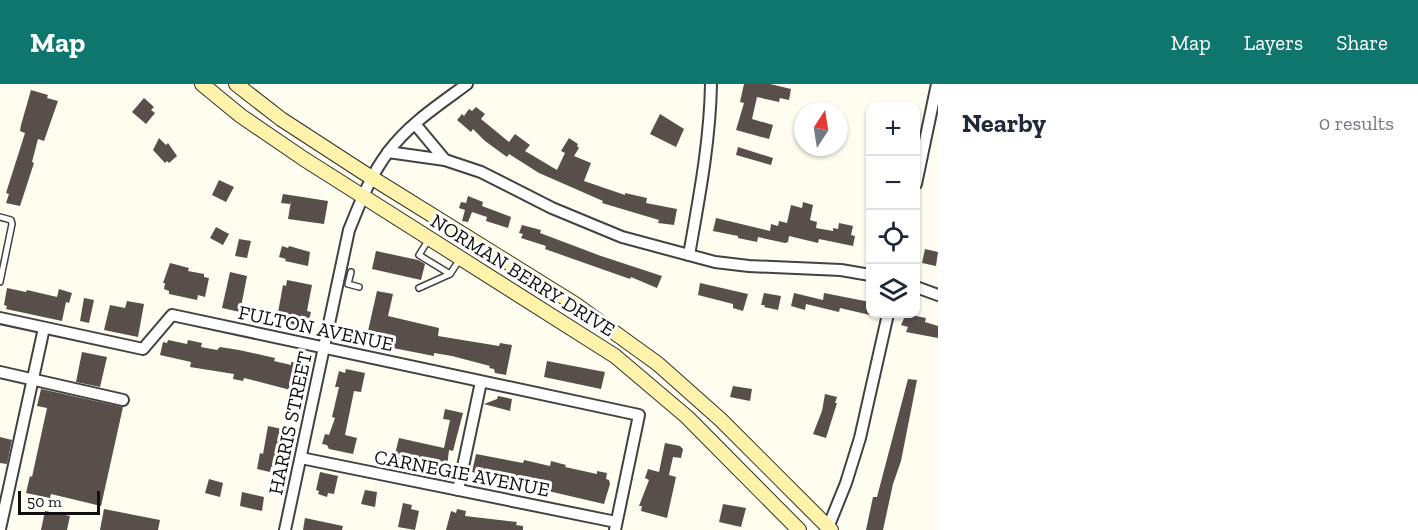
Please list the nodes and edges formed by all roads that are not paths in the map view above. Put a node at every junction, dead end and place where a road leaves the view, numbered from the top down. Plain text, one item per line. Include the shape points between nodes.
1 (202, 84) edge
2 (236, 84) edge
3 (467, 84) edge
4 (711, 84) edge
5 (937, 84) edge
6 (415, 124) junction
7 (388, 152) junction
8 (445, 160) junction
9 (920, 161) edge
10 (373, 179) junction
11 (362, 197) junction
12 (0, 217) edge
13 (429, 239) junction
14 (689, 255) junction
15 (459, 259) junction
16 (351, 272) dead end
17 (450, 274) junction
18 (866, 274) edge
19 (0, 282) edge
20 (359, 287) dead end
21 (419, 288) dead end
22 (920, 289) edge
23 (938, 295) edge
24 (0, 318) edge
25 (887, 318) edge
26 (44, 328) junction
27 (324, 349) junction
28 (0, 372) edge
29 (33, 380) junction
30 (481, 382) junction
31 (123, 400) dead end
32 (301, 458) junction
33 (458, 490) junction
34 (616, 526) edge
35 (0, 529) edge
36 (828, 529) edge
37 (285, 530) edge
38 (799, 530) edge

1 - 11 main road, NORMAN BERRY DRIVE
2 - 10 main road, NORMAN BERRY DRIVE via 281,119
3 - 6 street, HARRIS STREET
4 - 14 street via 703,185
5 - 9 street
6 - 7 street, HARRIS STREET
6 - 8 street
7 - 8 street
7 - 10 street, HARRIS STREET
8 - 14 street via 481,172 622,237
10 - 11 street, HARRIS STREET
10 - 36 main road, NORMAN BERRY DRIVE via 575,304 658,364 721,420
11 - 13 main road, NORMAN BERRY DRIVE
11 - 27 street, HARRIS STREET via 349,230
12 - 19 lane via 12,224
13 - 15 main road, NORMAN BERRY DRIVE
13 - 17 lane via 419,255
14 - 18 street via 738,265
15 - 17 lane
15 - 38 main road, NORMAN BERRY DRIVE via 623,362 687,417
16 - 20 lane via 348,284
17 - 21 lane
22 - 23 street
24 - 26 street, FULTON AVENUE
25 - 36 street via 860,438
26 - 27 street, FULTON AVENUE via 144,349 172,315
26 - 29 street
27 - 30 street, FULTON AVENUE via 345,349
27 - 32 street, HARRIS STREET
28 - 29 street
29 - 31 street
29 - 35 street
30 - 33 street
30 - 34 street, FULTON AVENUE via 639,415
32 - 33 street, CARNEGIE AVENUE
32 - 37 street, HARRIS STREET
33 - 34 street, CARNEGIE AVENUE

